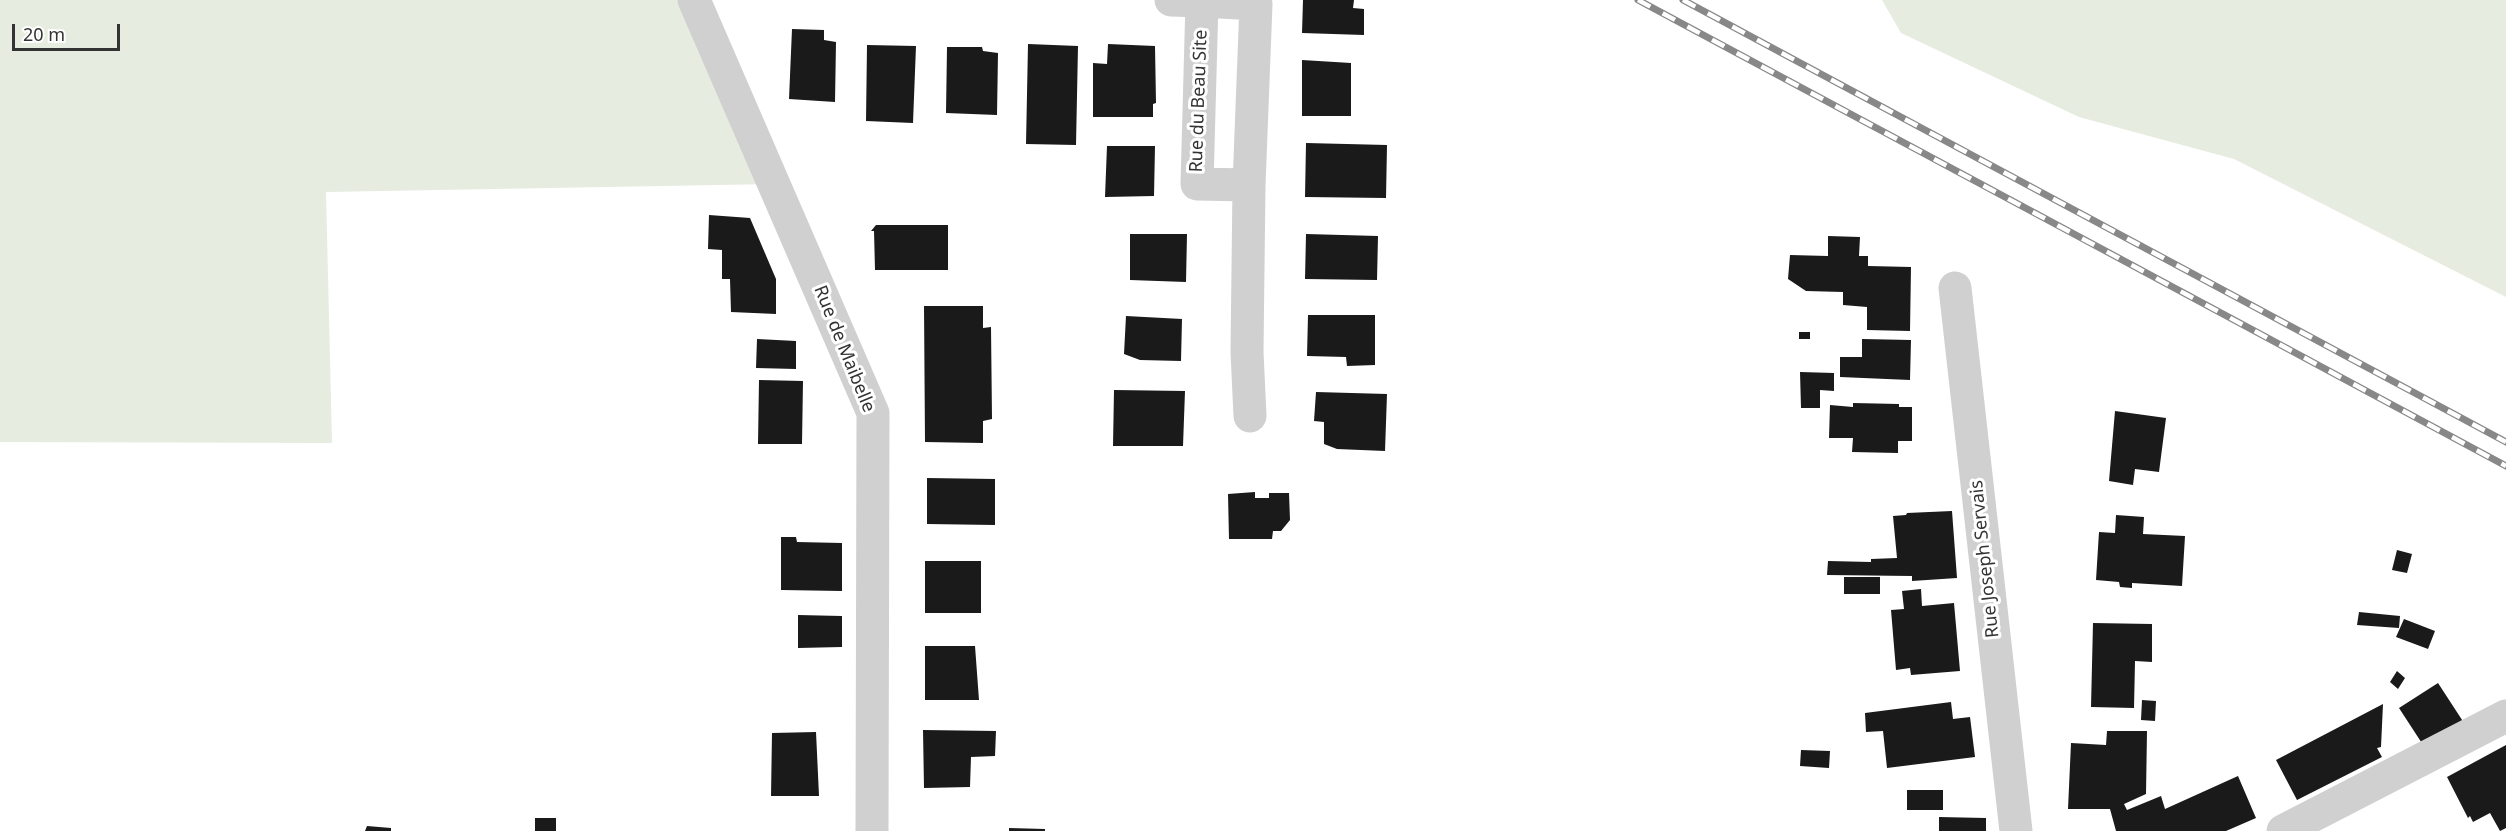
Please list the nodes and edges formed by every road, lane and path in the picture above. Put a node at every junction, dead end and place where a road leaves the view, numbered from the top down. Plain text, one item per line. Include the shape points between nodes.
1 (694, 0) edge
2 (1187, 0) edge
3 (1249, 185) junction
4 (1955, 288) dead end
5 (1250, 416) dead end
6 (2506, 716) edge
7 (872, 831) edge
8 (2016, 831) edge
9 (2283, 831) edge

1 - 7 street, Rue de Maibelle via 873,412
2 - 3 street, Rue du Beau Site via 1197,184
2 - 3 street, Rue du Beau Site via 1256,4
3 - 5 street, Rue du Beau Site
4 - 8 street, Rue Joseph Servais
6 - 9 street

